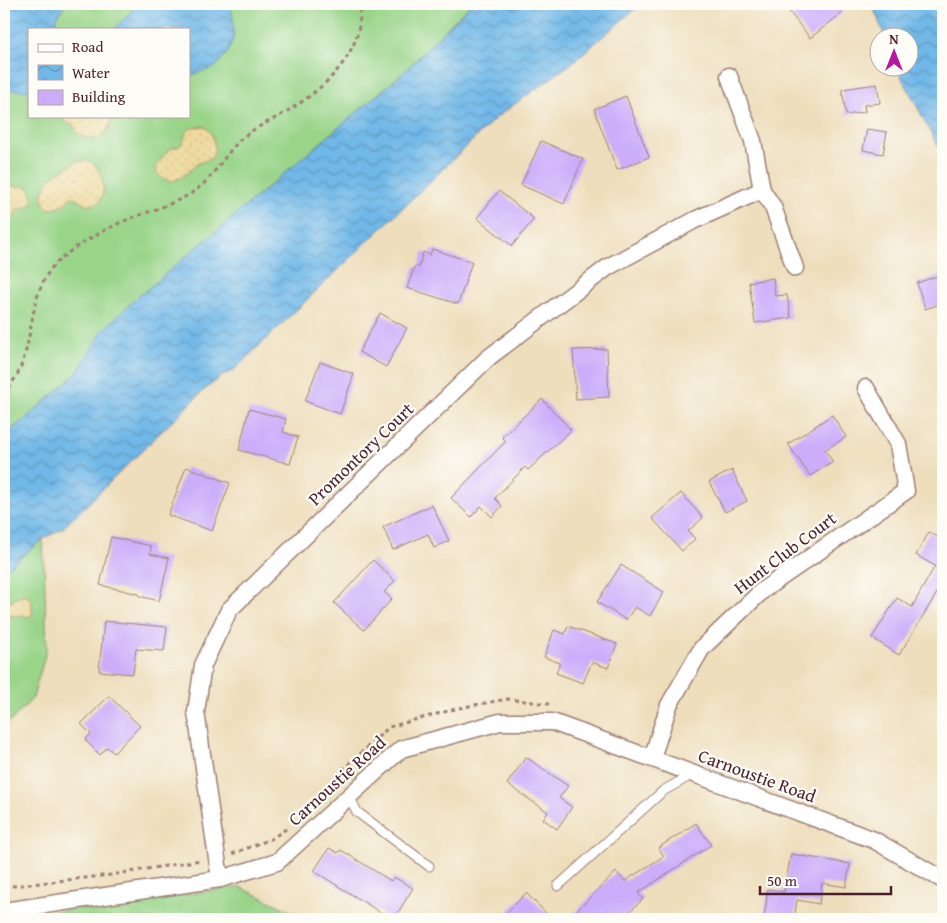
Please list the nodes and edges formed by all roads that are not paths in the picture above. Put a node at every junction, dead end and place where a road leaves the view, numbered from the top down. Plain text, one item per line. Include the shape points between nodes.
1 (729, 76) dead end
2 (762, 190) junction
3 (795, 268) dead end
4 (866, 388) dead end
5 (652, 758) junction
6 (694, 774) junction
7 (349, 796) junction
8 (429, 866) dead end
9 (220, 879) junction
10 (943, 880) edge
11 (558, 886) dead end
12 (4, 911) edge

1 - 2 street via 753,140
2 - 3 street via 773,207
2 - 9 street, Promontory Court via 695,220 608,267 488,358 229,610 203,664 196,712
4 - 5 street, Hunt Club Court via 898,444 906,491 763,590 702,648 669,705
5 - 6 street, Carnoustie Road
5 - 7 street, Carnoustie Road via 552,722 500,722 401,749
6 - 10 street, Carnoustie Road via 874,840
6 - 11 lane via 663,791
7 - 8 lane via 357,812
7 - 9 street, Carnoustie Road via 277,862
9 - 12 street, Carnoustie Road

